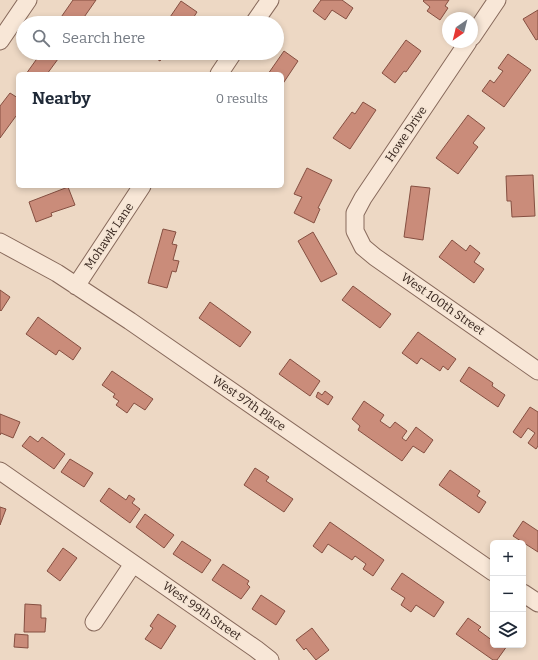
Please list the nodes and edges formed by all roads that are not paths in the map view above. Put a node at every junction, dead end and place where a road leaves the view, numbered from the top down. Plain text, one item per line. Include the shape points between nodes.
1 (28, 0) edge
2 (270, 0) edge
3 (498, 0) edge
4 (17, 16) edge
5 (259, 16) edge
6 (16, 18) edge
7 (478, 28) edge
8 (0, 41) edge
9 (464, 48) edge
10 (228, 60) edge
11 (220, 72) edge
12 (141, 188) edge
13 (355, 231) joint
14 (0, 242) edge
15 (76, 286) junction
16 (538, 371) edge
17 (0, 471) edge
18 (133, 564) junction
19 (490, 570) edge
20 (526, 595) edge
21 (538, 603) edge
22 (94, 622) dead end
23 (270, 660) edge

1 - 4 street
2 - 5 street
3 - 7 street
6 - 8 street
9 - 13 street, Howe Drive via 362,198 355,214
10 - 11 street
12 - 15 street, Mohawk Lane
13 - 16 street, West 100th Street via 363,247 375,257
14 - 15 street, West 97th Place
15 - 19 street, West 97th Place via 182,356
17 - 18 street, West 99th Street
18 - 22 street
18 - 23 street, West 99th Street
20 - 21 street

